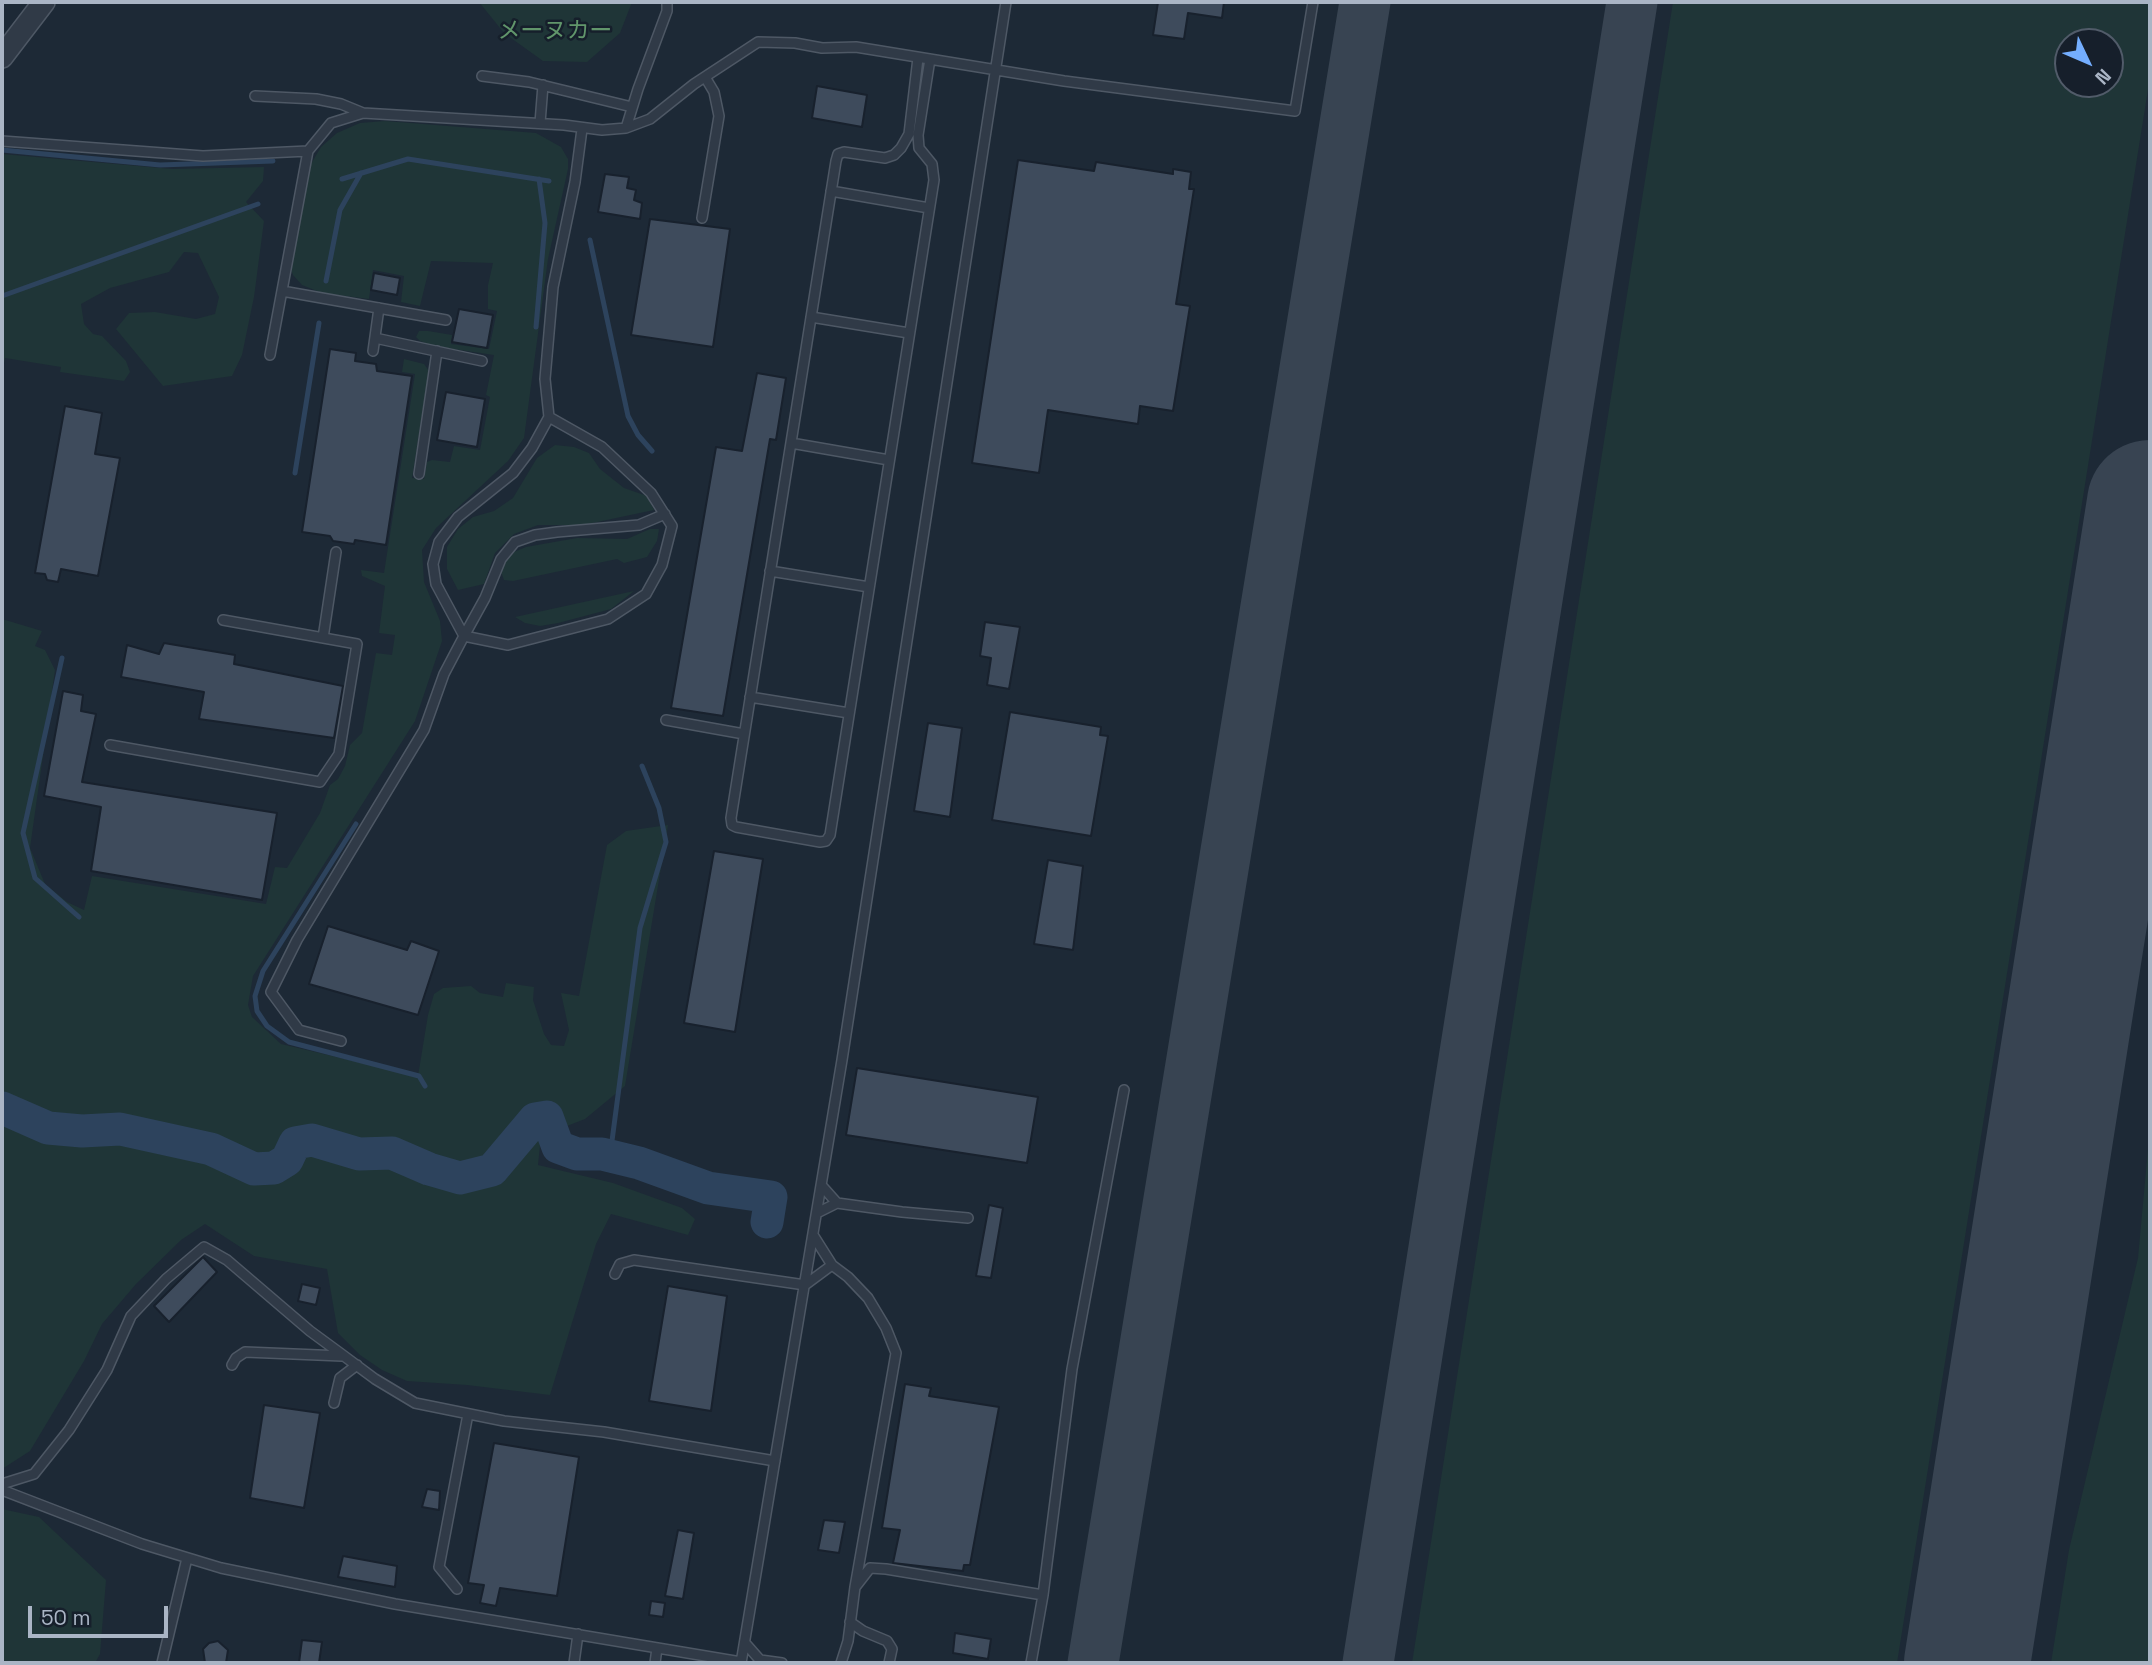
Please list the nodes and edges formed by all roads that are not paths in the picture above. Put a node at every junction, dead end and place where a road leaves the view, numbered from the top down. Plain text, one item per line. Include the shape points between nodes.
1 (44, 2) edge
2 (667, 2) edge
3 (1006, 2) edge
4 (1313, 2) edge
5 (2, 57) edge
6 (918, 58) junction
7 (930, 60) junction
8 (994, 70) junction
9 (482, 76) dead end
10 (705, 76) junction
11 (543, 85) junction
12 (255, 96) dead end
13 (632, 107) junction
14 (363, 113) junction
15 (540, 123) junction
16 (582, 128) junction
17 (626, 128) junction
18 (2, 141) edge
19 (308, 151) junction
20 (831, 191) junction
21 (929, 208) junction
22 (702, 218) dead end
23 (282, 290) junction
24 (379, 308) junction
25 (811, 317) junction
26 (446, 320) dead end
27 (909, 333) junction
28 (374, 338) junction
29 (373, 351) dead end
30 (438, 351) junction
31 (270, 355) dead end
32 (482, 361) dead end
33 (549, 417) junction
34 (791, 443) junction
35 (889, 460) junction
36 (419, 474) dead end
37 (665, 514) junction
38 (336, 552) dead end
39 (770, 570) junction
40 (869, 587) junction
41 (223, 620) dead end
42 (464, 636) junction
43 (323, 638) junction
44 (750, 697) junction
45 (849, 713) junction
46 (666, 720) dead end
47 (744, 734) junction
48 (110, 745) dead end
49 (341, 1041) dead end
50 (1124, 1090) dead end
51 (821, 1185) junction
52 (837, 1203) junction
53 (817, 1213) junction
54 (968, 1218) dead end
55 (813, 1235) junction
56 (832, 1265) junction
57 (615, 1274) dead end
58 (805, 1285) junction
59 (344, 1356) junction
60 (232, 1365) dead end
61 (357, 1366) junction
62 (334, 1403) dead end
63 (468, 1414) junction
64 (775, 1461) junction
65 (2, 1484) edge
66 (2, 1490) edge
67 (187, 1558) junction
68 (855, 1587) junction
69 (457, 1589) dead end
70 (1043, 1595) junction
71 (850, 1622) junction
72 (863, 1631) junction
73 (578, 1634) junction
74 (848, 1641) junction
75 (745, 1643) junction
76 (657, 1648) junction
77 (758, 1662) edge
78 (162, 1663) edge
79 (574, 1663) edge
80 (655, 1663) edge
81 (741, 1663) edge
82 (782, 1663) edge
83 (840, 1663) edge
84 (889, 1663) edge
85 (1031, 1663) edge

1 - 5 street
2 - 13 lane
3 - 8 lane
4 - 8 lane via 1295,111
6 - 7 lane
6 - 10 lane via 856,47 758,42
6 - 20 lane via 906,141 885,158 838,154
7 - 8 lane
7 - 21 lane via 918,135 919,148 932,164
8 - 51 lane
9 - 11 lane
10 - 17 lane via 650,119
10 - 22 lane via 719,116
11 - 13 lane
11 - 15 lane
12 - 14 lane via 316,99
13 - 17 lane
14 - 15 lane
14 - 19 lane via 331,123
15 - 16 lane
16 - 17 lane
16 - 33 lane via 553,287 545,379
18 - 19 lane via 203,156
19 - 23 lane
20 - 21 lane
20 - 25 lane
21 - 27 lane
23 - 24 lane
23 - 31 lane
24 - 26 lane
24 - 28 lane
25 - 27 lane
25 - 34 lane
27 - 35 lane
28 - 29 lane
28 - 30 lane
30 - 32 lane
30 - 36 lane
33 - 37 lane via 602,447 651,493
33 - 42 lane via 513,473 458,517 439,542 433,564 436,584
34 - 35 lane
34 - 39 lane
35 - 40 lane
37 - 42 lane via 639,525 535,535 515,542 501,559
37 - 42 lane via 672,526 662,565 646,594 608,620 508,645
38 - 43 lane
39 - 40 lane
39 - 44 lane
40 - 45 lane
41 - 43 lane
42 - 49 lane via 443,674 424,730 297,940 271,992 299,1030
43 - 48 lane via 357,644 339,754 320,782
44 - 45 lane
44 - 47 lane
45 - 47 lane via 826,841 732,825
46 - 47 lane
50 - 70 lane via 1072,1368
51 - 52 lane
51 - 53 lane
52 - 53 lane
52 - 54 lane
53 - 55 lane
55 - 56 lane
55 - 58 lane
56 - 58 lane
56 - 68 lane via 868,1298 896,1353
57 - 58 lane via 620,1264 634,1261
58 - 64 lane
59 - 60 lane via 244,1352
59 - 61 lane
59 - 65 lane via 227,1260 204,1247 131,1317 107,1370 34,1474
61 - 62 lane via 340,1378
61 - 63 lane via 415,1403
63 - 64 lane
63 - 69 lane via 439,1567
64 - 75 lane
66 - 67 lane
67 - 73 lane via 382,1601
67 - 78 lane
68 - 70 lane via 870,1568
68 - 71 lane
70 - 85 lane
71 - 72 lane
71 - 74 lane
72 - 74 lane
72 - 84 lane via 887,1641 892,1649
73 - 76 lane
73 - 79 lane
74 - 83 lane
75 - 77 lane
75 - 81 lane
76 - 80 lane
76 - 81 lane
77 - 82 lane

